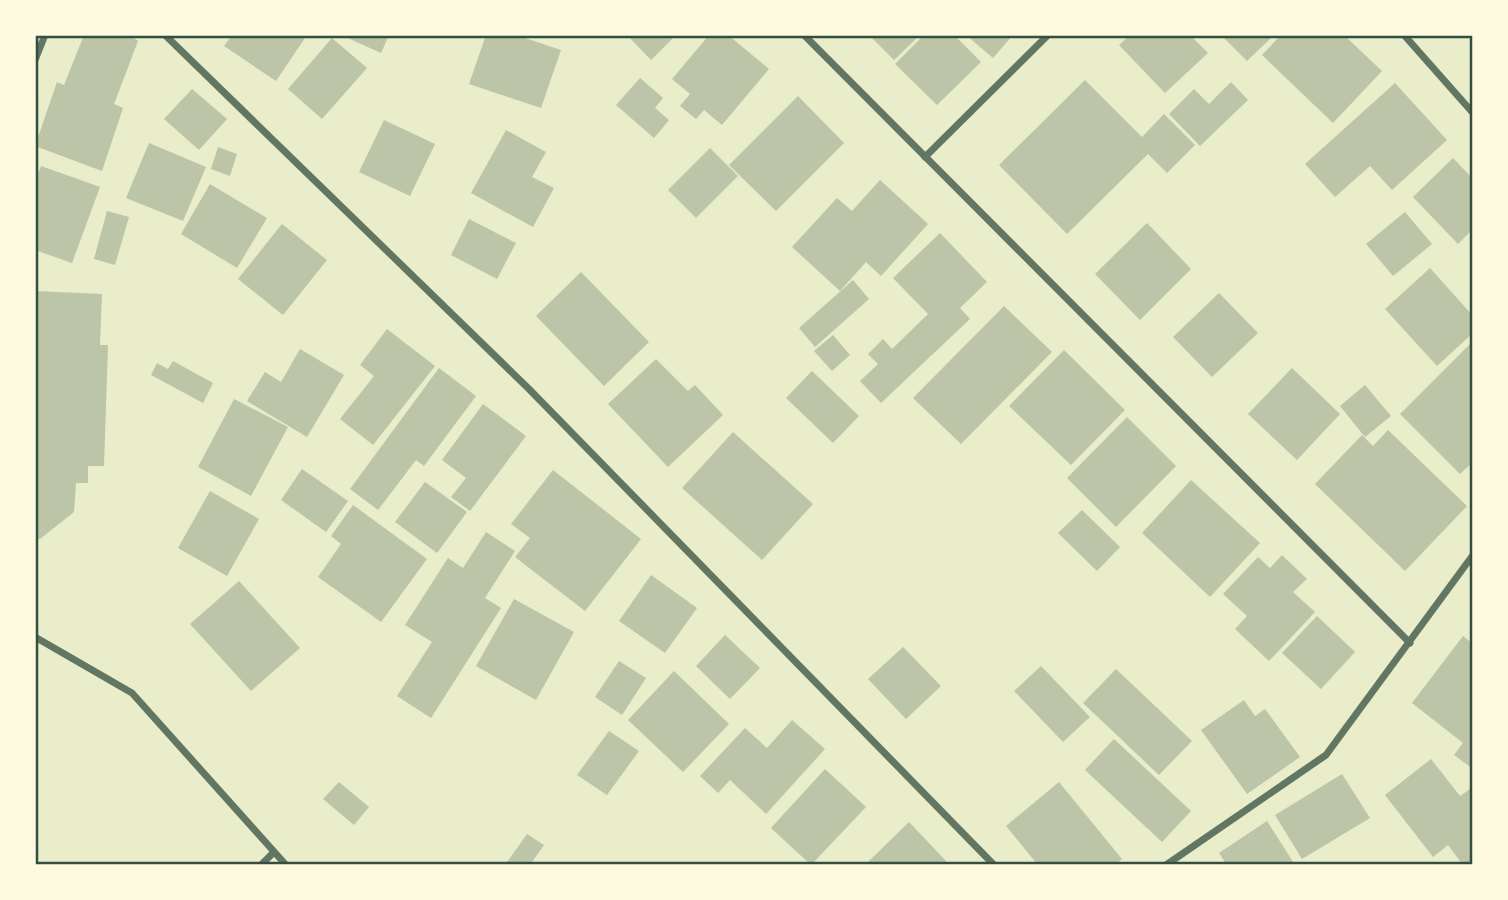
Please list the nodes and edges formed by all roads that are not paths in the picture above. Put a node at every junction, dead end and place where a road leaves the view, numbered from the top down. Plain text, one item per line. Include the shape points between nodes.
1 (45, 35) edge
2 (165, 35) edge
3 (804, 35) edge
4 (1048, 35) edge
5 (1404, 35) edge
6 (35, 60) edge
7 (1473, 113) edge
8 (925, 157) junction
9 (1473, 555) edge
10 (35, 637) edge
11 (1410, 643) junction
12 (273, 853) junction
13 (261, 865) edge
14 (286, 865) edge
15 (994, 865) edge
16 (1166, 865) edge

1 - 6 street
2 - 15 street via 528,388
3 - 8 street
4 - 8 street
5 - 7 street
8 - 11 street
9 - 11 street
10 - 12 street via 132,693
11 - 16 street via 1326,755
12 - 13 street
12 - 14 street

